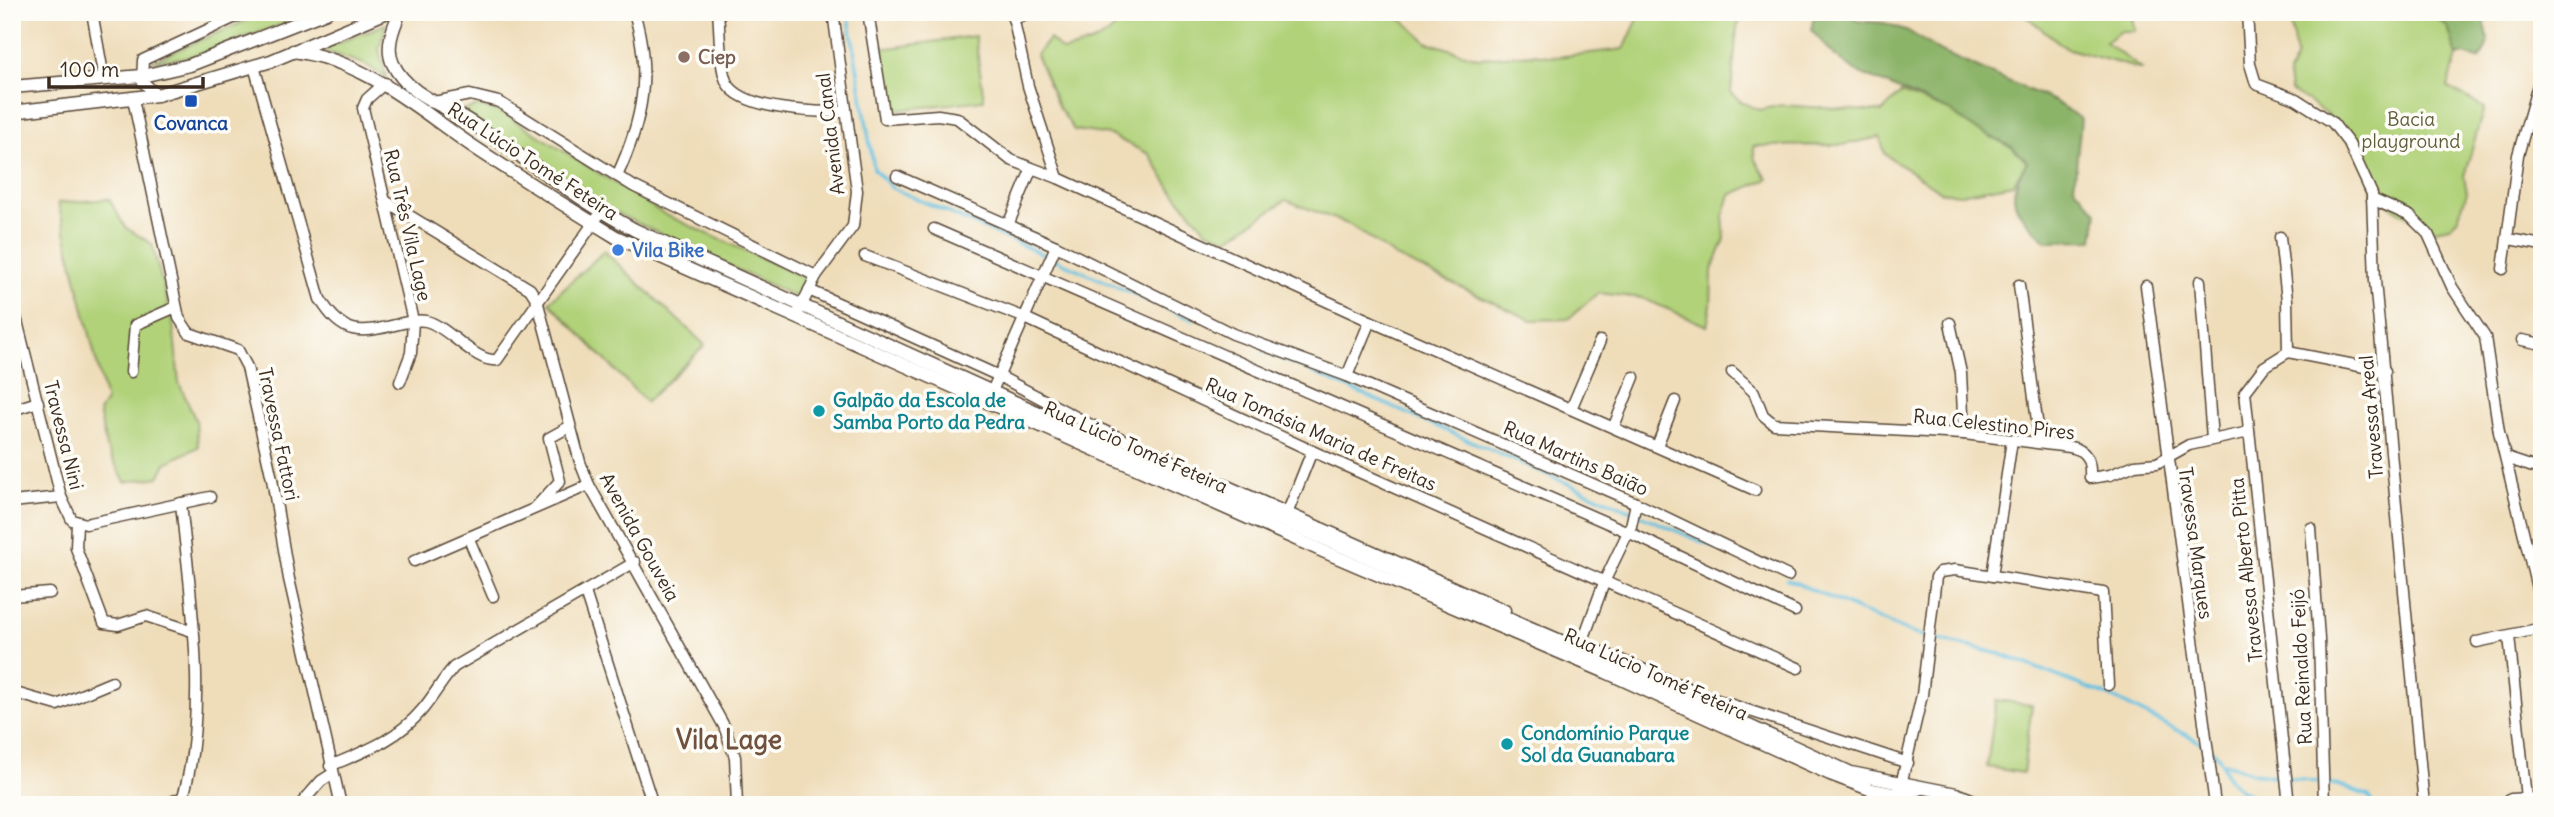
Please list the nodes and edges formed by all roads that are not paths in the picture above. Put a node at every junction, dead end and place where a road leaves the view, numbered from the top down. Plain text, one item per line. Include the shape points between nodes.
1 (92, 12) edge
2 (246, 12) edge
3 (299, 12) edge
4 (387, 12) edge
5 (400, 12) edge
6 (634, 12) edge
7 (719, 12) edge
8 (833, 12) edge
9 (868, 12) edge
10 (1034, 12) edge
11 (2247, 12) edge
12 (322, 14) edge
13 (1012, 15) edge
14 (293, 51) junction
15 (254, 66) junction
16 (2542, 71) edge
17 (142, 76) junction
18 (104, 79) junction
19 (385, 83) junction
20 (12, 87) edge
21 (157, 95) junction
22 (133, 99) junction
23 (434, 102) junction
24 (12, 111) edge
25 (846, 112) junction
26 (2529, 118) junction
27 (2542, 120) edge
28 (1031, 170) junction
29 (617, 176) junction
30 (897, 176) dead end
31 (1058, 178) junction
32 (2372, 199) junction
33 (387, 202) junction
34 (601, 212) junction
35 (593, 223) junction
36 (1008, 225) junction
37 (933, 229) dead end
38 (2280, 237) dead end
39 (2509, 239) junction
40 (2542, 245) edge
41 (1053, 251) junction
42 (865, 256) dead end
43 (2503, 269) dead end
44 (1043, 272) junction
45 (816, 276) junction
46 (2200, 281) dead end
47 (2020, 285) dead end
48 (2146, 286) dead end
49 (809, 290) junction
50 (537, 300) junction
51 (12, 301) edge
52 (802, 304) junction
53 (176, 307) junction
54 (14, 315) edge
55 (1023, 317) junction
56 (796, 318) junction
57 (413, 321) junction
58 (1370, 321) junction
59 (1950, 323) dead end
60 (2522, 340) dead end
61 (1600, 341) dead end
62 (2542, 344) edge
63 (2288, 352) junction
64 (2385, 371) junction
65 (131, 372) dead end
66 (1732, 372) dead end
67 (999, 376) junction
68 (1347, 376) junction
69 (1634, 377) dead end
70 (400, 382) dead end
71 (990, 397) junction
72 (1675, 401) dead end
73 (38, 402) junction
74 (1571, 409) junction
75 (12, 410) edge
76 (1614, 426) junction
77 (569, 427) junction
78 (2249, 432) junction
79 (1964, 434) junction
80 (2212, 439) junction
81 (2012, 440) junction
82 (2040, 443) junction
83 (1657, 446) junction
84 (1312, 451) junction
85 (2506, 458) junction
86 (2167, 460) junction
87 (2542, 470) edge
88 (589, 485) junction
89 (1755, 490) dead end
90 (61, 497) junction
91 (210, 497) dead end
92 (12, 502) edge
93 (181, 503) junction
94 (1635, 507) junction
95 (533, 511) junction
96 (1284, 522) junction
97 (77, 523) junction
98 (2311, 528) dead end
99 (1629, 529) junction
100 (469, 539) junction
101 (414, 561) dead end
102 (635, 562) junction
103 (1788, 576) dead end
104 (1992, 576) junction
105 (1605, 580) junction
106 (585, 592) junction
107 (50, 593) dead end
108 (12, 596) edge
109 (493, 596) dead end
110 (2542, 609) edge
111 (1795, 611) dead end
112 (2542, 628) edge
113 (192, 631) junction
114 (2509, 636) junction
115 (2477, 642) dead end
116 (1579, 651) junction
117 (1798, 668) dead end
118 (112, 681) dead end
119 (2108, 685) dead end
120 (12, 692) edge
121 (1908, 763) junction
122 (331, 770) junction
123 (1895, 798) edge
124 (2526, 798) junction
125 (2324, 799) edge
126 (2542, 800) edge
127 (164, 805) edge
128 (300, 805) edge
129 (341, 805) edge
130 (653, 805) edge
131 (737, 805) edge
132 (1984, 805) edge
133 (2214, 805) edge
134 (2289, 805) edge
135 (2424, 805) edge
136 (2499, 805) edge

1 - 18 street
2 - 17 street via 146,57
3 - 12 street
4 - 14 main road
5 - 23 main road, Rua Lúcio Tomé Feteira via 390,58 408,84
6 - 29 street via 643,56 643,108
7 - 25 street via 724,72 732,89 782,108
8 - 25 street, Avenida Canal
9 - 28 street via 882,113 888,120 938,115 957,118
10 - 13 street
11 - 32 street, Travessa Areal via 2256,84 2296,99 2332,122 2359,162
12 - 17 main road via 190,65
13 - 31 street via 1028,86
14 - 15 main road
14 - 19 main road, Rua Lúcio Tomé Feteira via 351,65
15 - 21 main road
15 - 57 street via 320,299 335,322 353,330 370,331
16 - 26 street
17 - 18 main road
17 - 21 street
18 - 20 main road
19 - 33 street, Rua Três Vila Lage via 363,108
19 - 35 main road, Rua Lúcio Tomé Feteira
21 - 22 main road
22 - 24 main road
22 - 53 street, Travessa Fattori
23 - 29 street via 470,95 499,102
23 - 34 main road, Rua Lúcio Tomé Feteira
25 - 45 street, Avenida Canal via 856,213 853,226
26 - 27 street
26 - 39 street via 2518,155
28 - 31 street
28 - 36 street
29 - 45 street
30 - 36 street, Rua Martins Baião
31 - 58 street
32 - 64 street, Travessa Areal
32 - 85 street via 2422,226 2452,287 2478,321 2486,337
33 - 50 street via 530,289
33 - 57 street, Rua Três Vila Lage
34 - 35 street
34 - 52 main road, Rua Lúcio Tomé Feteira
35 - 50 street
35 - 56 main road, Rua Lúcio Tomé Feteira
36 - 41 street, Rua Martins Baião
37 - 44 street
38 - 63 street
39 - 40 street
39 - 43 street
41 - 44 street
41 - 68 street, Rua Martins Baião via 1233,334
42 - 55 street, Rua Tomásia Maria de Freitas
44 - 55 street
44 - 99 street
45 - 49 street, Avenida Canal
46 - 80 street
47 - 82 street
48 - 86 street, Travessa Marques
49 - 52 street, Avenida Canal
49 - 67 street
50 - 57 street via 497,360 484,358 427,321
50 - 77 street, Avenida Gouveia
51 - 54 street, Travessa Nini
52 - 56 street, Avenida Canal
52 - 71 main road, Rua Lúcio Tomé Feteira
53 - 65 street via 135,325
53 - 122 street, Travessa Fattori via 189,333 232,347 244,356
54 - 73 street, Travessa Nini
55 - 67 street
55 - 84 street, Rua Tomásia Maria de Freitas
56 - 71 main road, Rua Lúcio Tomé Feteira
57 - 70 street, Rua Três Vila Lage via 411,353
58 - 68 street
58 - 74 street
59 - 79 street via 1961,373
60 - 62 street
61 - 74 street
63 - 64 street
63 - 78 street, Travessa Alberto Pitta via 2249,383 2245,392
64 - 135 street, Travessa Areal
66 - 79 street, Rua Celestino Pires via 1754,392 1763,415 1774,424
67 - 71 street
67 - 96 street
68 - 94 street, Rua Martins Baião
69 - 76 street
71 - 96 main road, Rua Lúcio Tomé Feteira
72 - 83 street
73 - 75 street
73 - 90 street, Travessa Nini
74 - 76 street
76 - 83 street
77 - 88 street, Avenida Gouveia
77 - 95 street via 549,438 560,481
78 - 80 street, Rua Celestino Pires
78 - 134 street, Travessa Alberto Pitta
79 - 81 street, Rua Celestino Pires
80 - 86 street, Rua Celestino Pires via 2189,445
81 - 82 street, Rua Celestino Pires
81 - 104 street
82 - 86 street, Rua Celestino Pires via 2080,449 2091,466 2091,478
83 - 89 street
84 - 96 street
84 - 105 street, Rua Tomásia Maria de Freitas
85 - 87 street
85 - 110 street
86 - 133 street, Travessa Marques
88 - 95 street
88 - 102 street, Avenida Gouveia
90 - 92 street
90 - 97 street, Travessa Nini
91 - 93 street
93 - 97 street
93 - 113 street
94 - 99 street
94 - 103 street, Rua Martins Baião
95 - 100 street
96 - 116 main road, Rua Lúcio Tomé Feteira
97 - 113 street via 76,548 104,623 118,625 146,616
98 - 125 street, Rua Reinaldo Feijó
99 - 105 street
99 - 111 street
100 - 101 street
100 - 109 street
102 - 106 street
102 - 131 street, Avenida Gouveia via 724,726 735,757
104 - 119 street via 2103,593
104 - 121 street via 1955,569 1936,577 1922,695
105 - 116 street
105 - 117 street, Rua Tomásia Maria de Freitas
106 - 122 street via 454,667 425,708 400,733
106 - 130 street
107 - 108 street
112 - 114 street
113 - 127 street via 193,740 186,786 179,801
114 - 115 street
114 - 124 street
116 - 121 street
116 - 123 main road, Rua Lúcio Tomé Feteira
118 - 120 street via 57,705
121 - 123 street
122 - 128 street
122 - 129 street, Travessa Fattori
123 - 132 main road, Rua Lúcio Tomé Feteira via 1922,788
124 - 126 street
124 - 136 street

